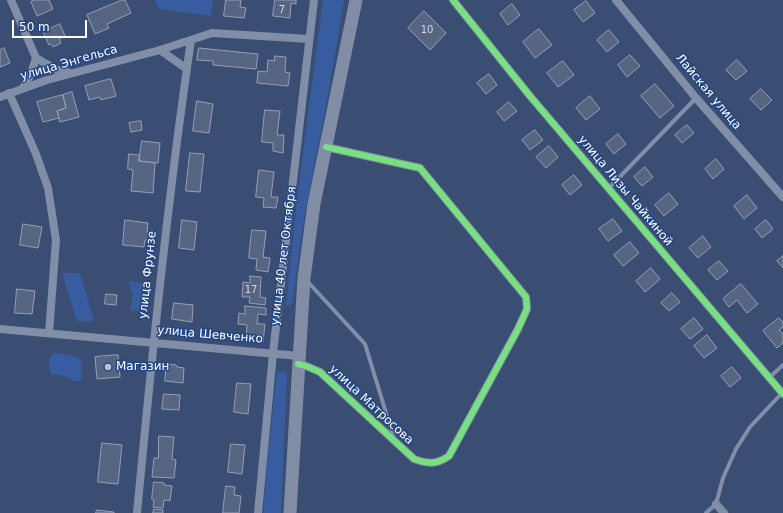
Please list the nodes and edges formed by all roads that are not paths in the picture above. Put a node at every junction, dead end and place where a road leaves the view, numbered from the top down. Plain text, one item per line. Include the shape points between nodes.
1 (11, 0) edge
2 (314, 0) edge
3 (356, 0) edge
4 (453, 0) edge
5 (616, 0) edge
6 (309, 38) junction
7 (191, 40) junction
8 (160, 50) junction
9 (36, 58) junction
10 (187, 69) junction
11 (71, 74) junction
12 (23, 88) junction
13 (9, 93) junction
14 (0, 96) edge
15 (696, 98) junction
16 (326, 147) junction
17 (608, 188) junction
18 (783, 197) edge
19 (304, 278) junction
20 (0, 329) edge
21 (49, 333) junction
22 (153, 343) junction
23 (273, 353) junction
24 (298, 360) junction
25 (783, 365) edge
26 (770, 377) junction
27 (783, 394) edge
28 (395, 441) junction
29 (716, 504) junction
30 (137, 513) edge
31 (258, 513) edge
32 (290, 513) edge
33 (706, 513) edge
34 (724, 513) edge

1 - 9 street
2 - 6 street, улица 40 лет Октября
3 - 16 main road, улица 40 лет Октября
4 - 17 street, улица Лизы Чайкиной
5 - 15 street, Лайская улица
6 - 7 street, улица Энгельса via 212,33
6 - 23 street, улица 40 лет Октября
7 - 8 street, улица Энгельса
7 - 10 street, улица Фрунзе
8 - 10 street
8 - 11 street, улица Энгельса
9 - 11 street via 57,70
9 - 12 street
10 - 22 street, улица Фрунзе
11 - 12 street, улица Энгельса
12 - 13 street, улица Энгельса
13 - 14 street, улица Энгельса
13 - 21 street via 48,188 56,240
15 - 17 lane
15 - 18 street, Лайская улица
16 - 19 main road, улица 40 лет Октября via 314,204
16 - 28 street, улица Матросова via 420,168 526,297 527,309 518,329 449,456 440,462 428,463 414,459
17 - 26 street, улица Лизы Чайкиной
19 - 24 main road, улица 40 лет Октября
19 - 28 lane via 365,344
20 - 21 street, улица Шевченко
21 - 22 street, улица Шевченко
22 - 23 street, улица Шевченко
22 - 30 street, улица Фрунзе
23 - 24 street, улица Шевченко
23 - 31 street, улица 40 лет Октября
24 - 28 street, улица Матросова via 320,372
24 - 32 main road, улица 40 лет Октября
25 - 26 lane
26 - 27 street, улица Лизы Чайкиной
27 - 29 lane via 750,427 736,449 723,478
29 - 33 lane
29 - 34 street

